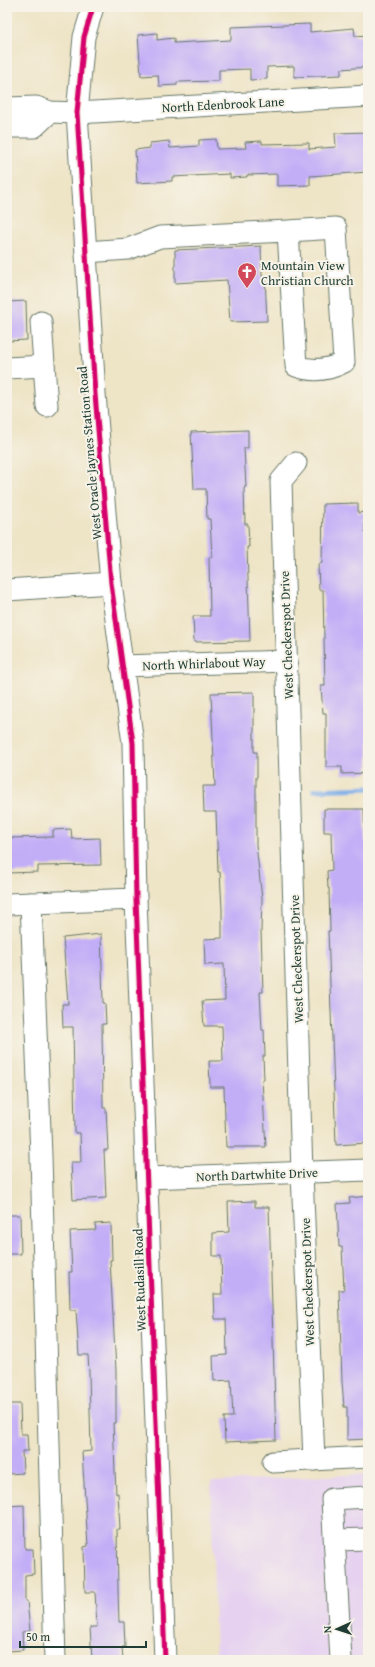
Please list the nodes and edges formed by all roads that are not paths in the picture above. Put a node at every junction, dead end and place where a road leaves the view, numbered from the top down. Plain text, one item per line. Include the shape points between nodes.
1 (93, 7) edge
2 (368, 96) edge
3 (7, 108) edge
4 (50, 112) junction
5 (77, 113) junction
6 (7, 127) edge
7 (288, 231) junction
8 (86, 252) junction
9 (41, 322) dead end
10 (44, 366) junction
11 (7, 368) edge
12 (47, 406) dead end
13 (296, 463) dead end
14 (111, 582) junction
15 (7, 590) edge
16 (287, 661) junction
17 (121, 666) junction
18 (136, 899) junction
19 (31, 903) junction
20 (7, 904) edge
21 (368, 1170) edge
22 (302, 1173) junction
23 (147, 1178) junction
24 (368, 1457) edge
25 (314, 1460) junction
26 (273, 1462) dead end
27 (368, 1497) edge
28 (368, 1539) edge
29 (335, 1540) junction
30 (55, 1660) edge
31 (165, 1660) edge
32 (341, 1660) edge

1 - 5 street, West Oracle Jaynes Station Road via 84,37
2 - 5 street, North Edenbrook Lane
3 - 4 street, North Edenbrook Lane via 36,107
4 - 5 street, North Edenbrook Lane
4 - 6 street via 34,128
5 - 8 street, West Oracle Jaynes Station Road
7 - 7 street via 296,366 307,370 334,368 344,362 336,228
7 - 8 street via 160,237 128,249
8 - 14 street, West Oracle Jaynes Station Road
9 - 10 street
10 - 11 street
10 - 12 street
13 - 16 street, West Checkerspot Drive via 281,481
14 - 15 street
14 - 17 street, West Oracle Jaynes Station Road
16 - 17 street, North Whirlabout Way
16 - 22 street, West Checkerspot Drive
17 - 18 street, West Oracle Jaynes Station Road via 133,743
18 - 19 street
18 - 23 street, West Rudasill Road
19 - 20 street
19 - 30 street
21 - 22 street, North Dartwhite Drive
22 - 23 street, North Dartwhite Drive
22 - 25 street, West Checkerspot Drive
23 - 31 street, West Rudasill Road
24 - 25 street
25 - 26 street
27 - 29 street via 332,1499
28 - 29 street
29 - 32 street

